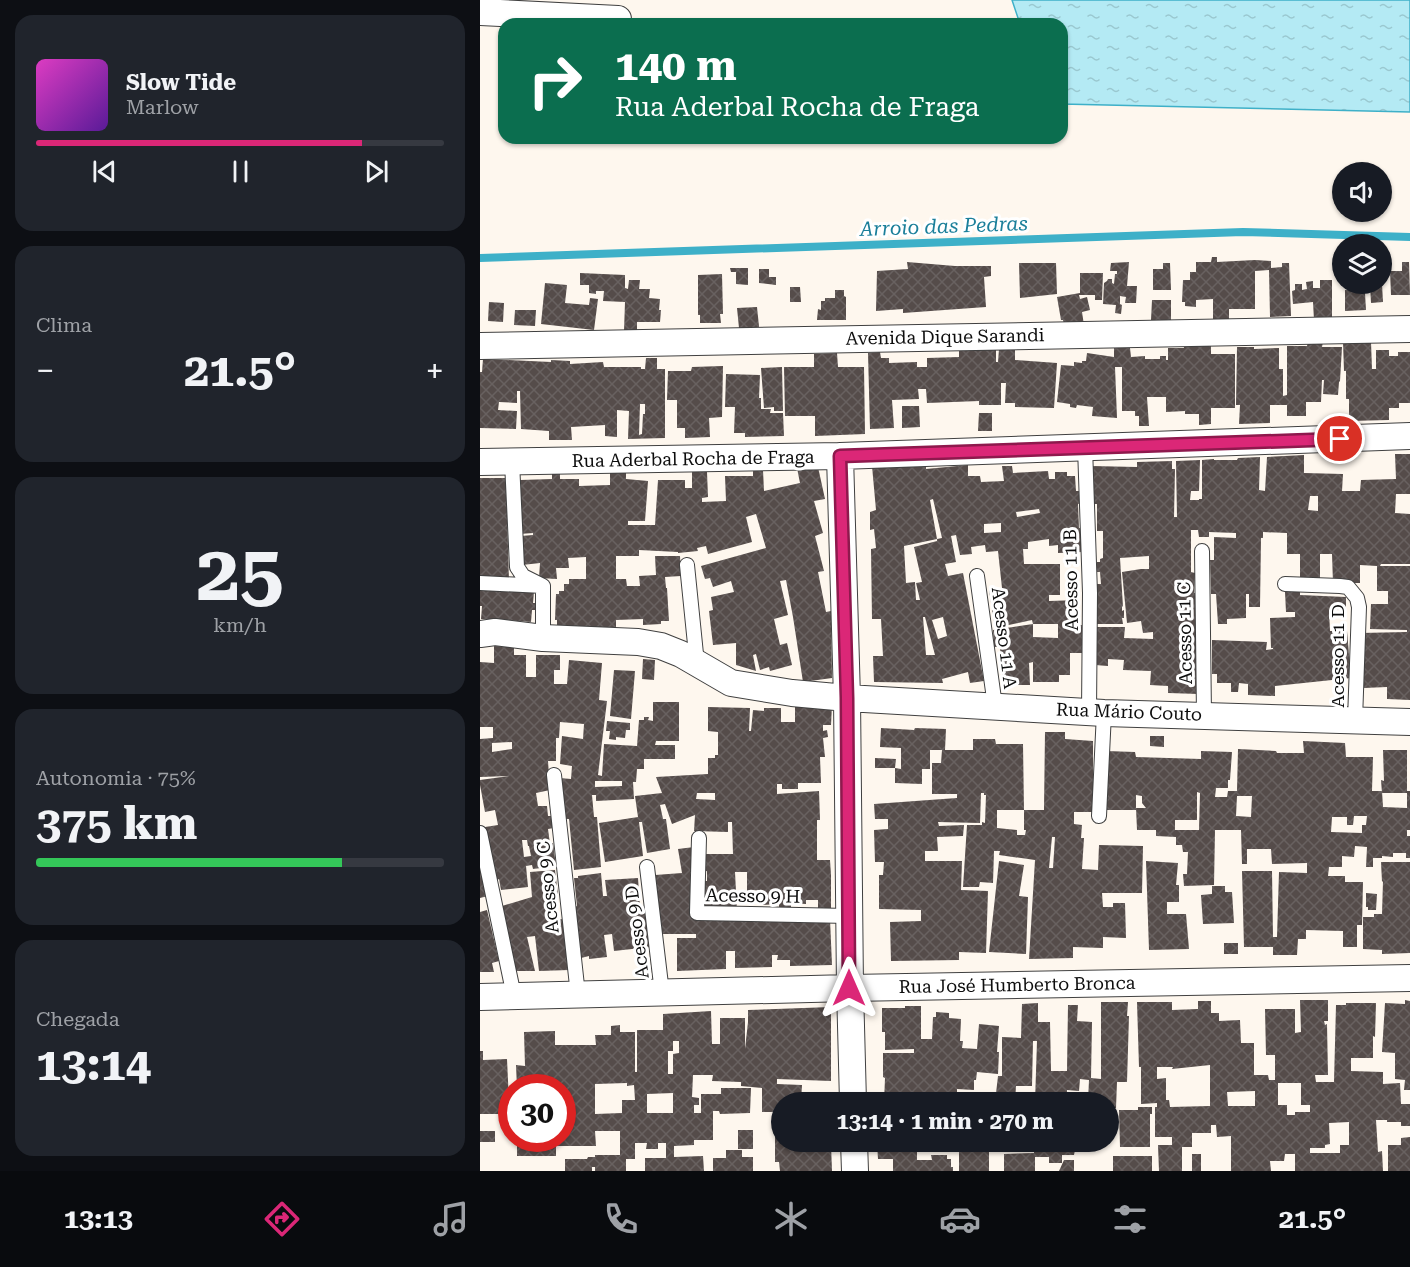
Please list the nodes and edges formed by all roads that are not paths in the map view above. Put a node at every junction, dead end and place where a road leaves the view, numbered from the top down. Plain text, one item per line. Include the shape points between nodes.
1 (480, 12) edge
2 (598, 18) edge
3 (1410, 329) edge
4 (480, 346) edge
5 (1410, 436) edge
6 (1085, 447) junction
7 (840, 456) junction
8 (480, 462) edge
9 (512, 462) junction
10 (1202, 551) dead end
11 (687, 565) dead end
12 (977, 576) dead end
13 (480, 583) edge
14 (1285, 584) dead end
15 (543, 586) junction
16 (480, 634) edge
17 (543, 638) junction
18 (698, 664) junction
19 (847, 698) junction
20 (994, 706) junction
21 (1097, 713) junction
22 (1204, 715) junction
23 (1355, 720) junction
24 (1410, 722) edge
25 (554, 775) dead end
26 (1100, 816) dead end
27 (480, 833) edge
28 (699, 838) dead end
29 (647, 867) dead end
30 (487, 906) edge
31 (849, 916) junction
32 (1410, 978) edge
33 (849, 988) junction
34 (662, 993) junction
35 (578, 995) junction
36 (514, 996) junction
37 (480, 997) edge
38 (853, 1092) edge
39 (854, 1152) edge
40 (855, 1171) edge

1 - 2 street
3 - 4 street, Avenida Dique Sarandi
5 - 6 street, Rua Aderbal Rocha de Fraga
6 - 7 street, Rua Aderbal Rocha de Fraga
6 - 21 lane, Acesso 11 B
7 - 9 street, Rua Aderbal Rocha de Fraga
7 - 19 street
8 - 9 street, Rua Aderbal Rocha de Fraga
9 - 15 lane via 516,567 523,576
10 - 22 lane, Acesso 11 C
11 - 18 lane
12 - 20 lane, Acesso 11 A
13 - 15 lane
14 - 23 lane, Acesso 11 D via 1348,587 1357,598
15 - 17 lane
16 - 17 street, Rua Mário Couto
17 - 18 street, Rua Mário Couto via 638,642 661,646
18 - 19 street, Rua Mário Couto via 731,683
19 - 20 street, Rua Mário Couto
19 - 31 street
20 - 21 street, Rua Mário Couto
21 - 22 street, Rua Mário Couto
21 - 26 lane
22 - 23 street, Rua Mário Couto
23 - 24 street, Rua Mário Couto
25 - 35 lane, Acesso 9 C
27 - 30 lane
28 - 31 lane, Acesso 9 H via 697,913
29 - 34 lane, Acesso 9 D
30 - 36 lane
31 - 33 street
32 - 33 street, Rua José Humberto Bronca
33 - 34 street, Rua José Humberto Bronca
33 - 38 street
34 - 35 street, Rua José Humberto Bronca
35 - 36 street, Rua José Humberto Bronca
36 - 37 street, Rua José Humberto Bronca
39 - 40 street

